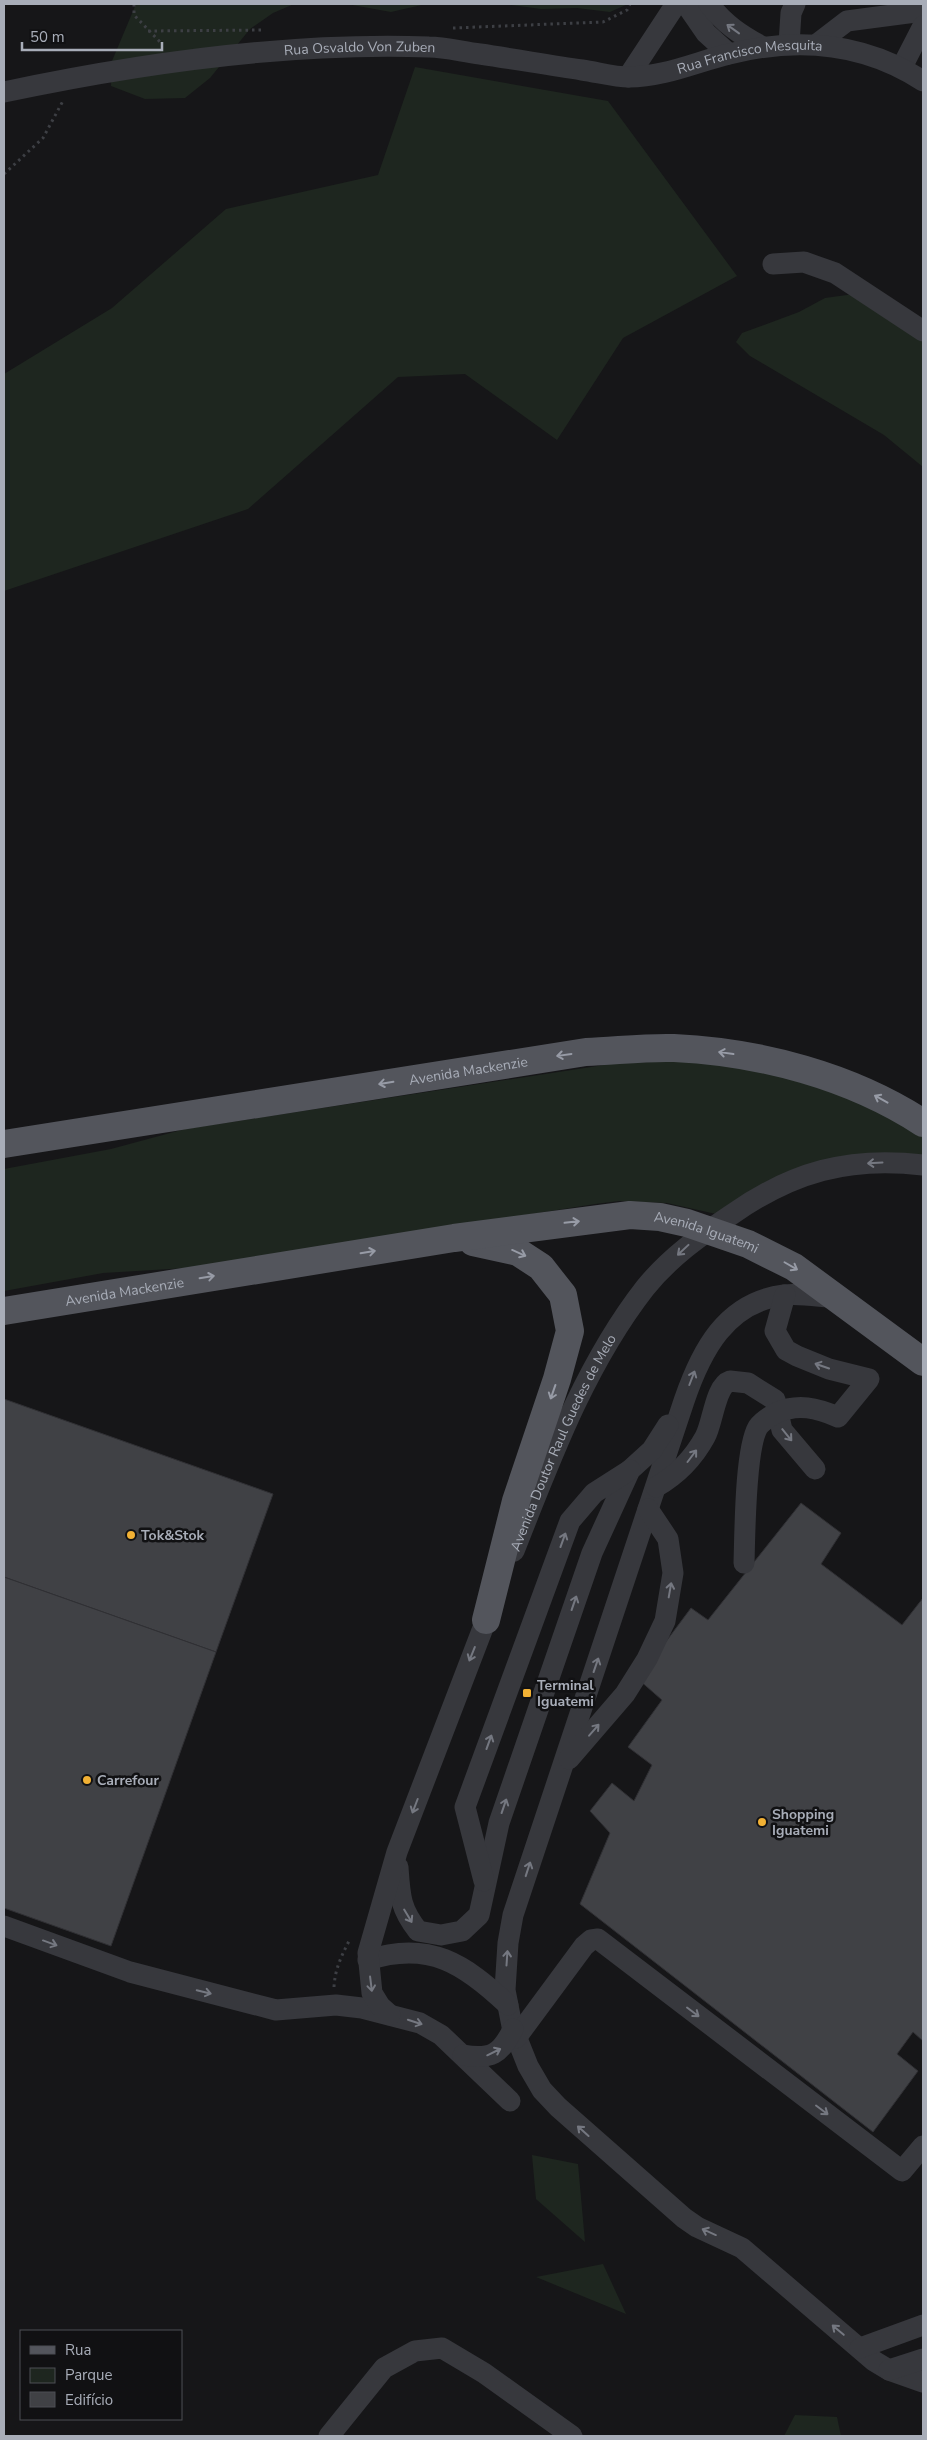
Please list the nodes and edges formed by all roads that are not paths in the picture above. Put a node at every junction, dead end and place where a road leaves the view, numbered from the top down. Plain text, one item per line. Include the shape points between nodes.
1 (676, 4) edge
2 (686, 4) edge
3 (709, 4) edge
4 (794, 4) edge
5 (923, 11) edge
6 (923, 26) edge
7 (789, 44) junction
8 (817, 44) junction
9 (763, 47) junction
10 (729, 54) junction
11 (902, 67) junction
12 (628, 77) junction
13 (923, 81) edge
14 (4, 92) edge
15 (773, 264) dead end
16 (923, 331) edge
17 (923, 1123) edge
18 (4, 1144) edge
19 (923, 1165) edge
20 (454, 1238) junction
21 (785, 1295) junction
22 (838, 1298) junction
23 (4, 1310) edge
24 (923, 1362) edge
25 (684, 1401) junction
26 (778, 1412) junction
27 (815, 1469) dead end
28 (630, 1470) junction
29 (656, 1487) junction
30 (648, 1510) junction
31 (744, 1563) dead end
32 (486, 1620) junction
33 (562, 1767) junction
34 (397, 1852) junction
35 (486, 1889) junction
36 (4, 1926) edge
37 (368, 1960) junction
38 (508, 2005) junction
39 (390, 2015) junction
40 (515, 2033) junction
41 (463, 2055) junction
42 (510, 2101) dead end
43 (923, 2146) edge
44 (923, 2326) edge
45 (860, 2348) junction
46 (923, 2359) edge
47 (889, 2370) junction
48 (923, 2382) edge
49 (328, 2436) edge
50 (572, 2436) edge

1 - 12 street
2 - 10 street via 706,33
9 -> 3 street via 730,27
4 - 7 street
5 - 8 street, Rua Francisco Mesquita via 847,21
6 - 11 street
7 - 8 street, Rua Francisco Mesquita
7 - 9 street, Rua Francisco Mesquita
8 - 11 street via 858,52
9 - 10 street, Rua Francisco Mesquita
10 - 12 street, Rua Francisco Mesquita via 667,72
11 - 13 street
12 - 14 street, Rua Osvaldo Von Zuben via 431,47 322,47 180,62
15 - 16 street via 804,262 835,273
17 -> 18 main road, Avenida Mackenzie via 872,1094 773,1061 672,1048 586,1052
19 -> 32 street, Avenida Doutor Raul Guedes de Melo via 895,1162 841,1165 772,1188 687,1246 646,1287 609,1340 556,1445
20 -> 22 main road, Avenida Iguatemi via 630,1215 660,1217 748,1244 794,1267
23 -> 20 main road, Avenida Mackenzie
20 -> 32 main road via 518,1252 541,1267 563,1295 570,1332 516,1501
21 - 22 street
25 -> 21 street via 702,1353 719,1331 758,1300
26 -> 21 street via 800,1406 838,1417 869,1379 812,1362 786,1350 775,1331
22 - 24 main road, Avenida Iguatemi
25 - 28 street via 652,1450
25 - 29 street
26 -> 27 street via 782,1430
29 -> 26 street via 673,1477 702,1444 726,1382 743,1382 770,1396 775,1400
26 - 31 street via 763,1421 754,1435 747,1487
35 -> 28 street via 498,1822 592,1553
35 -> 28 street via 465,1807 570,1521 594,1493
29 - 30 street
33 -> 30 street
33 -> 30 street via 625,1694 665,1621 673,1573 668,1539
32 -> 34 street, Avenida Doutor Raul Guedes de Melo
38 -> 33 street via 505,1990 513,1915
34 -> 35 street via 400,1896 406,1915 418,1931 441,1934 462,1931 479,1915
34 - 37 street, Avenida Doutor Raul Guedes de Melo
36 -> 39 street via 130,1972 276,2010 336,2005
37 - 38 street via 402,1951 447,1961 470,1972
37 -> 39 street, Avenida Doutor Raul Guedes de Melo via 372,1993
38 - 40 street
39 -> 41 street via 420,2023 442,2035
41 -> 40 street via 485,2056 499,2052
40 -> 43 street via 591,1940 598,1939 902,2171
45 -> 40 street via 742,2248 684,2218 585,2132 542,2090
41 - 42 street
44 - 45 street
45 - 47 street
46 - 47 street
47 - 48 street
49 - 50 street via 384,2368 415,2351 442,2348 484,2373

